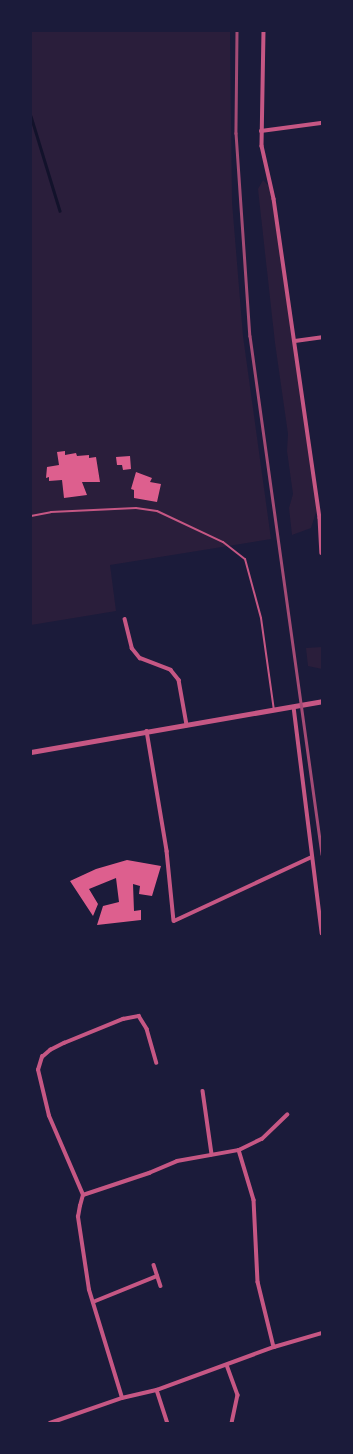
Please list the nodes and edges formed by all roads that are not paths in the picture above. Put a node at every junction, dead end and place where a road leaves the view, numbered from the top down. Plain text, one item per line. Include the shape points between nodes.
1 (264, 31) edge
2 (322, 123) edge
3 (261, 131) junction
4 (322, 337) edge
5 (295, 341) junction
6 (31, 516) edge
7 (322, 552) edge
8 (125, 619) dead end
9 (322, 702) edge
10 (294, 707) junction
11 (274, 711) junction
12 (187, 725) junction
13 (147, 731) junction
14 (31, 752) edge
15 (312, 857) junction
16 (322, 933) edge
17 (157, 1063) dead end
18 (203, 1091) dead end
19 (287, 1115) dead end
20 (239, 1150) junction
21 (212, 1154) junction
22 (84, 1195) junction
23 (154, 1265) dead end
24 (157, 1276) junction
25 (162, 1286) dead end
26 (93, 1302) junction
27 (322, 1332) edge
28 (274, 1347) junction
29 (227, 1365) junction
30 (156, 1390) junction
31 (122, 1398) junction
32 (50, 1423) edge
33 (168, 1423) edge
34 (232, 1423) edge

1 - 3 street
2 - 3 street
3 - 5 street
4 - 5 street
5 - 7 street via 320,518
6 - 11 lane via 52,512 136,508 157,511 223,542 245,559 261,618
8 - 12 street via 132,648 140,658 171,670 179,680
9 - 10 street
10 - 11 street
10 - 15 street
11 - 12 street
12 - 13 street
13 - 14 street
13 - 15 street via 167,851 174,921
15 - 16 street
17 - 22 street via 147,1029 139,1016 123,1019 64,1043 50,1050 42,1058 38,1070 49,1116
18 - 21 street
19 - 20 street via 262,1139
20 - 21 street
20 - 28 street via 254,1200 258,1282
21 - 22 street via 177,1161
22 - 26 street via 78,1217 82,1254
23 - 24 street
24 - 25 street
24 - 26 street
26 - 31 street
27 - 28 street
28 - 29 street
29 - 30 street
29 - 34 street via 238,1395
30 - 31 street
30 - 33 street
31 - 32 street

